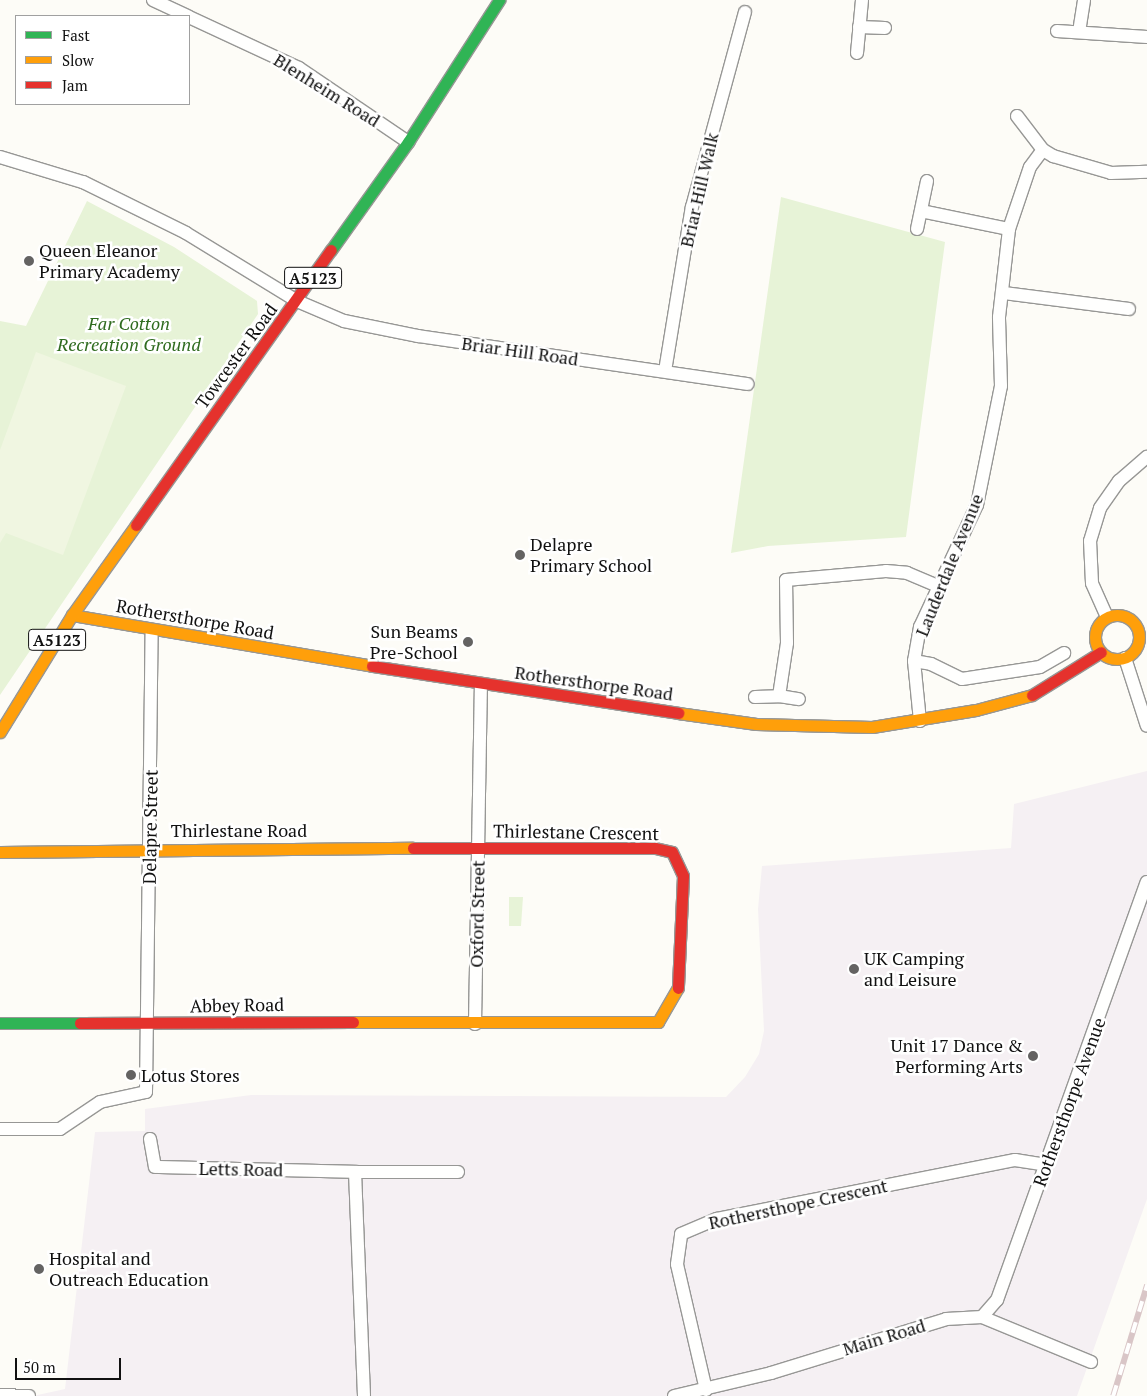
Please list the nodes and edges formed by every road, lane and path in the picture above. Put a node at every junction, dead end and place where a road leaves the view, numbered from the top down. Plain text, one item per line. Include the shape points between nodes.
1 (153, 0) edge
2 (499, 0) edge
3 (862, 0) edge
4 (1084, 0) edge
5 (746, 12) dead end
6 (186, 15) edge
7 (190, 17) edge
8 (859, 27) junction
9 (885, 28) dead end
10 (1057, 31) dead end
11 (1079, 32) junction
12 (1147, 37) edge
13 (857, 53) dead end
14 (1017, 116) dead end
15 (408, 142) junction
16 (1043, 150) junction
17 (0, 157) edge
18 (1147, 172) edge
19 (928, 182) dead end
20 (921, 211) junction
21 (917, 229) dead end
22 (1009, 229) junction
23 (1004, 293) junction
24 (297, 301) junction
25 (1129, 309) dead end
26 (664, 371) junction
27 (748, 384) dead end
28 (1147, 457) edge
29 (940, 587) junction
30 (72, 615) junction
31 (1107, 617) junction
32 (152, 631) junction
33 (1143, 632) edge
34 (1101, 652) junction
35 (1064, 653) dead end
36 (1125, 658) junction
37 (914, 662) junction
38 (481, 684) junction
39 (779, 696) junction
40 (755, 697) dead end
41 (799, 698) dead end
42 (920, 720) junction
43 (1147, 726) edge
44 (0, 732) edge
45 (150, 847) junction
46 (478, 848) junction
47 (0, 852) edge
48 (1147, 882) edge
49 (0, 1023) edge
50 (145, 1023) junction
51 (475, 1024) junction
52 (0, 1129) edge
53 (150, 1139) dead end
54 (1044, 1166) junction
55 (355, 1172) junction
56 (458, 1172) dead end
57 (982, 1317) junction
58 (1091, 1362) dead end
59 (706, 1390) junction
60 (0, 1396) edge
61 (28, 1396) edge
62 (364, 1396) edge
63 (674, 1396) edge

1 - 6 street, Blenheim Road
2 - 15 street, Towcester Road / A5123
3 - 8 street
4 - 11 street
5 - 26 street, Briar Hill Walk via 692,207
7 - 15 street, Blenheim Road via 299,68
8 - 9 street
8 - 13 street
10 - 11 street
11 - 12 street
14 - 16 street
15 - 24 street, Towcester Road / A5123
16 - 18 street via 1111,172
16 - 22 street, Lauderdale Avenue via 1030,167
17 - 24 street, Briar Hill Road via 83,182 186,232
19 - 20 street
20 - 21 street
20 - 22 street
22 - 23 street, Lauderdale Avenue
23 - 25 street
23 - 29 street, Lauderdale Avenue via 999,317 1001,386 986,468 976,505
24 - 26 street, Briar Hill Road via 379,330
24 - 30 street, Towcester Road / A5123
26 - 27 street, Briar Hill Road
28 - 31 street via 1119,481 1100,508 1090,540 1092,583
29 - 37 street, Lauderdale Avenue via 920,627
29 - 39 street via 907,573 886,570 786,580 787,643
30 - 32 street, Rothersthorpe Road
30 - 44 street, Towcester Road / A5123
31 - 33 street via 1130,619
31 - 34 street via 1095,633
32 - 38 street, Rothersthorpe Road
32 - 45 street, Delapre Street
33 - 36 street via 1136,648
34 - 36 street via 1108,657
34 - 42 street, Rothersthorpe Road via 1038,693
35 - 37 street via 1040,667 981,678 962,679 931,664
36 - 43 street
37 - 42 street, Lauderdale Avenue
38 - 42 street, Rothersthorpe Road via 756,724 872,727
38 - 46 street, Oxford Street
39 - 40 street
39 - 41 street
45 - 46 street, Thirlestane Road
45 - 47 street, Thirlestane Road
45 - 50 street, Delapre Street
46 - 51 street, Oxford Street
46 - 51 street, Thirlestane Crescent via 655,848 672,852 683,876 679,986 673,1002 658,1022
48 - 54 street, Rothersthorpe Avenue
49 - 50 street, Abbey Road
50 - 51 street, Abbey Road
50 - 52 street, Delapre Street via 146,1092 100,1102 60,1129
53 - 55 street, Letts Road via 155,1167
54 - 57 street, Rothersthorpe Avenue via 998,1300
54 - 59 street, Rothersthope Crescent via 1015,1160 717,1219 681,1234 677,1264
55 - 56 street, Letts Road
55 - 62 street
57 - 58 street
57 - 59 street, Main Road via 910,1327
59 - 63 street, Main Road
60 - 61 street

